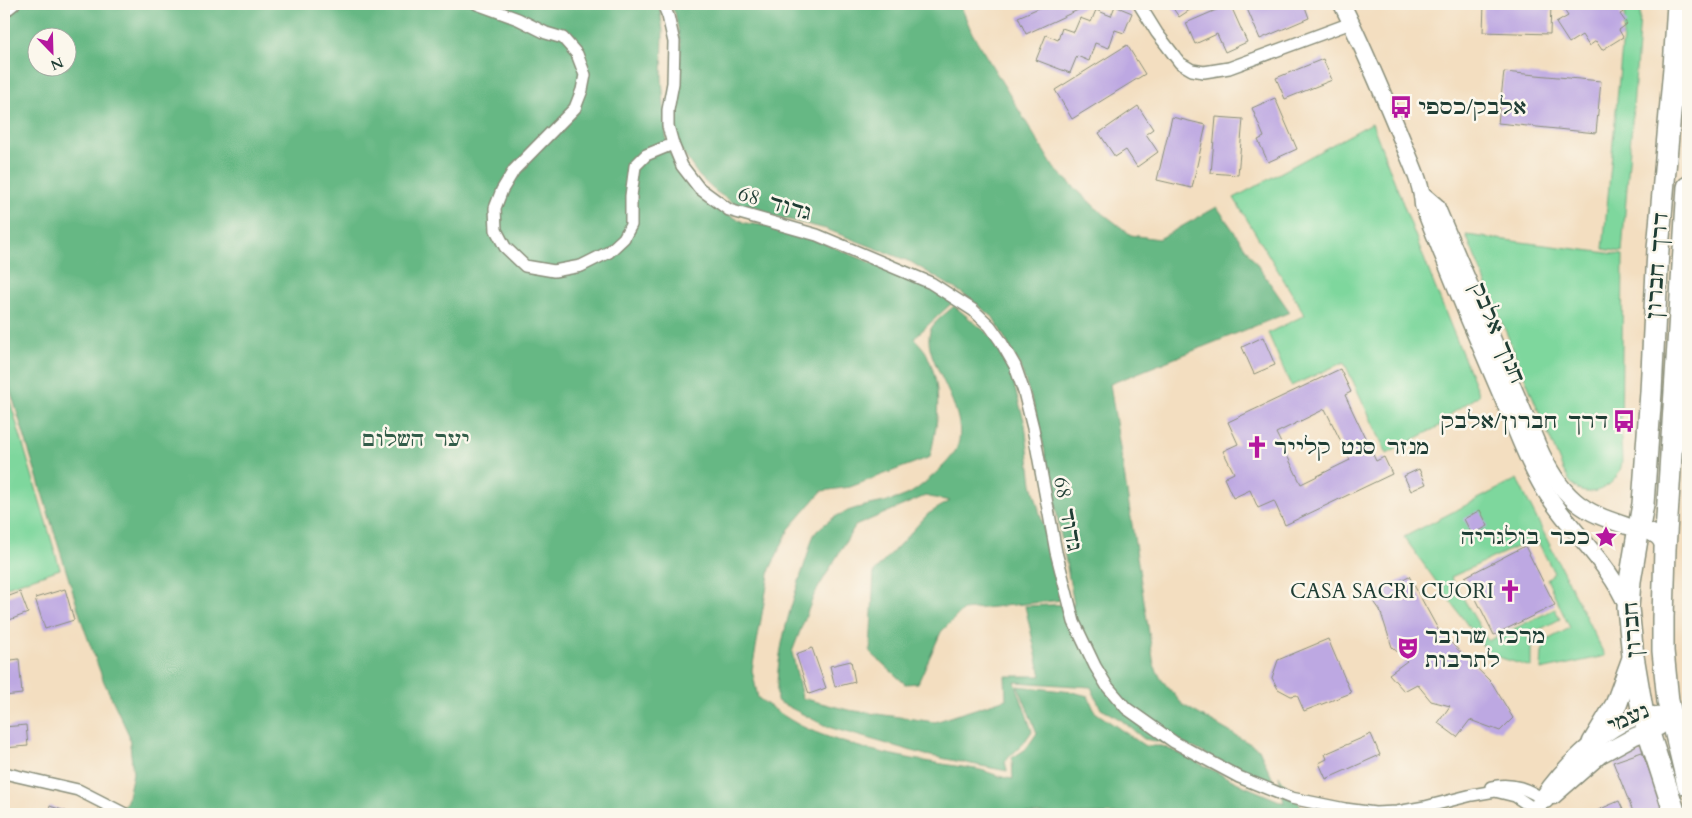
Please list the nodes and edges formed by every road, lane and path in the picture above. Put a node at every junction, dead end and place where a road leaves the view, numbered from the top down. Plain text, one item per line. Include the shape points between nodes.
1 (14, 4) edge
2 (477, 4) edge
3 (663, 4) edge
4 (1139, 4) edge
5 (1342, 4) edge
6 (1678, 4) edge
7 (4, 12) edge
8 (1351, 23) junction
9 (673, 144) junction
10 (1688, 187) edge
11 (1422, 194) junction
12 (1671, 315) edge
13 (1639, 529) junction
14 (1665, 549) junction
15 (1628, 608) junction
16 (1633, 656) junction
17 (1672, 722) junction
18 (1646, 723) junction
19 (1593, 744) junction
20 (4, 773) edge
21 (1688, 785) edge
22 (1539, 806) edge
23 (125, 814) edge
24 (1674, 814) edge

1 - 7 street
2 - 9 street via 563,38 577,54 585,74 575,108 514,170 495,208 496,230 506,247 525,266 554,272 581,266 609,252 624,238 630,225 635,166 646,155
3 - 9 street, גדוד 68 via 674,42 673,83 668,110
4 - 8 street via 1180,63 1204,72 1228,68
5 - 8 street, חנוך אלבק
6 - 12 highway, דרך חברון via 1664,174
8 - 11 street, חנוך אלבק via 1382,90
9 - 22 street, גדוד 68 via 682,166 699,188 729,210 817,235 923,280 965,304 990,326 1015,366 1024,392 1056,552 1074,622 1107,686 1126,708 1174,742 1238,777 1291,798 1328,806 1398,812 1495,791
10 - 12 highway, דרך חברון
11 - 13 street, חנוך אלבק via 1436,206 1552,475 1575,501 1589,510
11 - 15 street, חנוך אלבק via 1423,205 1456,290 1535,472 1558,510 1614,579
12 - 13 highway, דרך חברון via 1652,392
12 - 14 highway via 1674,427
13 - 14 street, חנוך אלבק via 1657,536
13 - 15 highway, חברון
14 - 17 highway, חברון via 1663,651
15 - 16 highway, חברון
16 - 18 highway, חברון
16 - 19 highway via 1616,705
17 - 18 street, נעמי via 1656,716
17 - 21 highway
18 - 19 street, נעמי via 1619,726
18 - 22 street, נעמי via 1600,755
18 - 24 highway
19 - 22 street, נעמי via 1559,776
20 - 23 street via 78,790

